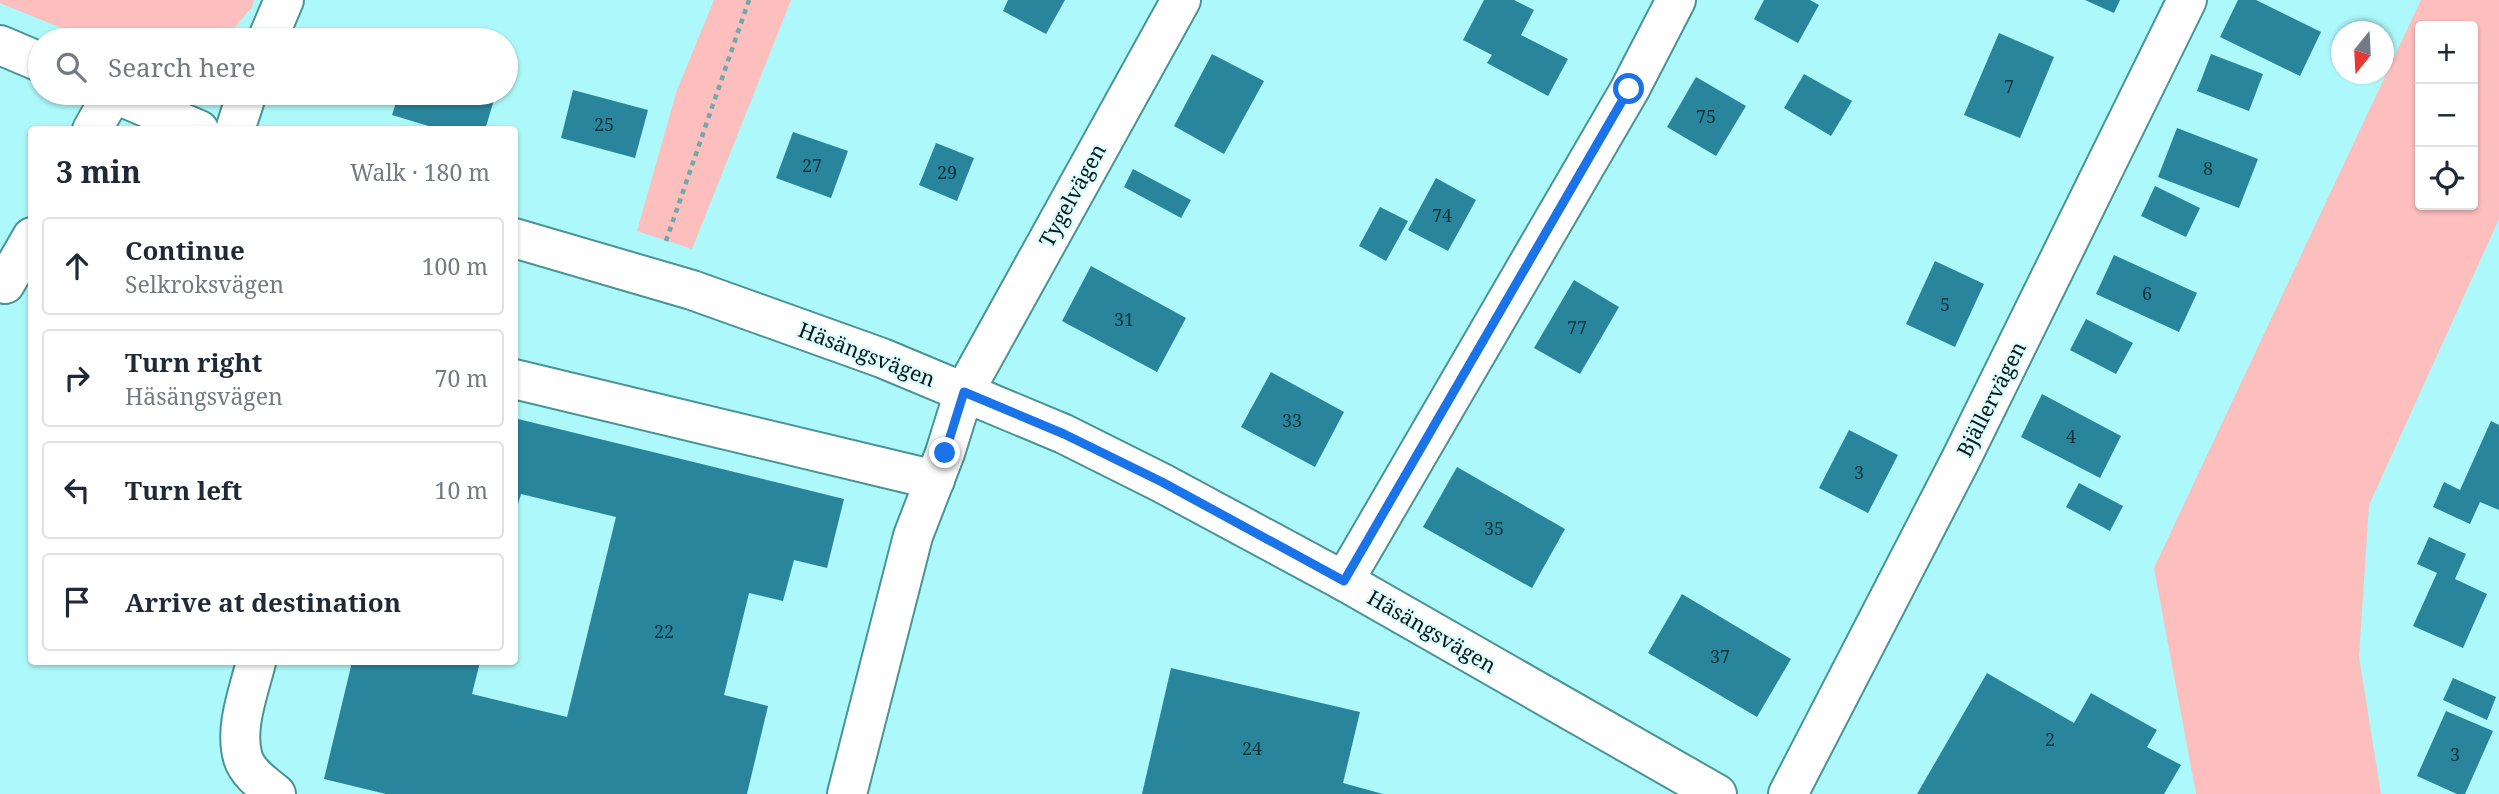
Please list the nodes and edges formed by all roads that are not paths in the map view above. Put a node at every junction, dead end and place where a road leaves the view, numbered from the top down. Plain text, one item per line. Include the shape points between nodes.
1 (284, 0) edge
2 (1181, 0) edge
3 (1676, 0) edge
4 (2187, 0) edge
5 (272, 28) edge
6 (0, 45) edge
7 (28, 57) edge
8 (106, 105) edge
9 (141, 105) edge
10 (243, 105) edge
11 (94, 126) edge
12 (190, 126) edge
13 (235, 126) edge
14 (518, 239) edge
15 (28, 244) edge
16 (0, 282) edge
17 (518, 380) edge
18 (964, 392) junction
19 (935, 480) junction
20 (1344, 581) junction
21 (255, 665) edge
22 (276, 794) edge
23 (846, 794) edge
24 (1717, 794) edge
25 (1788, 794) edge

1 - 5 street
2 - 18 street, Tygelvägen
3 - 20 street
4 - 25 street, Bjällervägen via 1961,459
6 - 7 street
8 - 11 street
9 - 12 street
10 - 13 street
14 - 18 street, Häsängsvägen via 692,290
15 - 16 street via 5,284
17 - 19 street
18 - 19 street, Tygelvägen
18 - 20 street, Häsängsvägen via 1150,476
19 - 23 street, Tygelvägen via 913,536
20 - 24 street, Häsängsvägen
21 - 22 street via 241,729 243,759 256,779

